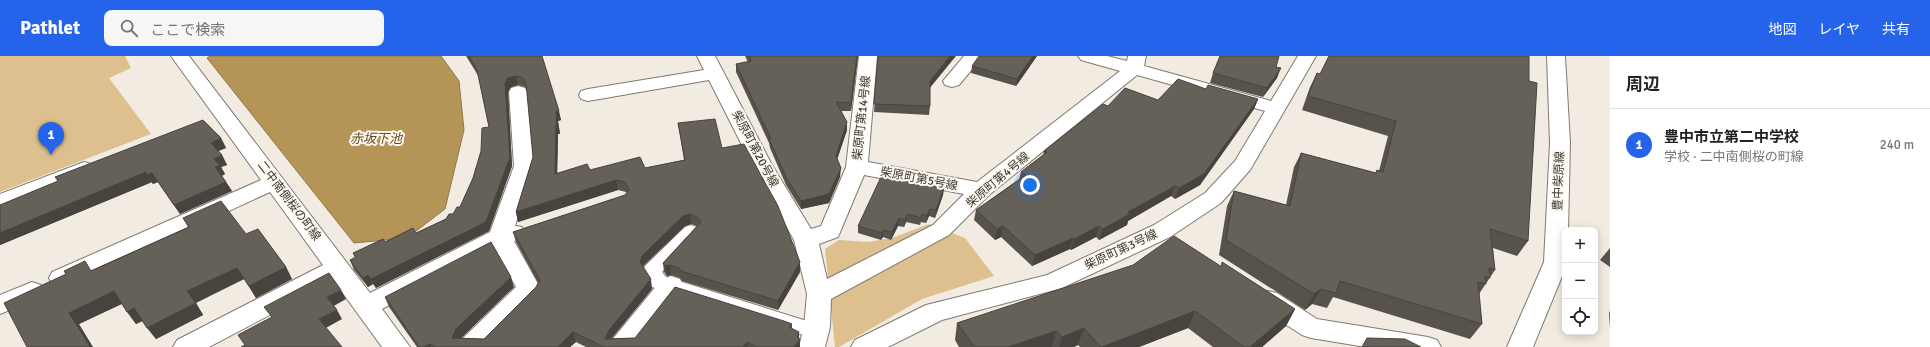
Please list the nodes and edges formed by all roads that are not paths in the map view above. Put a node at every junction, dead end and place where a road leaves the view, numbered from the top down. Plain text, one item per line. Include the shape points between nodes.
1 (180, 56) edge
2 (706, 56) edge
3 (868, 56) edge
4 (974, 56) edge
5 (1087, 56) edge
6 (1307, 56) edge
7 (1556, 56) edge
8 (1136, 63) edge
9 (716, 74) junction
10 (952, 81) dead end
11 (518, 92) dead end
12 (588, 95) dead end
13 (1276, 108) junction
14 (223, 114) junction
15 (202, 122) edge
16 (101, 162) edge
17 (857, 167) junction
18 (274, 182) junction
19 (981, 190) junction
20 (0, 202) edge
21 (530, 228) edge
22 (691, 231) edge
23 (500, 238) junction
24 (806, 240) junction
25 (338, 268) junction
26 (672, 285) junction
27 (1246, 286) edge
28 (819, 294) junction
29 (0, 305) edge
30 (366, 306) junction
31 (814, 339) edge
32 (186, 347) edge
33 (397, 347) edge
34 (470, 347) edge
35 (621, 347) edge
36 (864, 347) edge
37 (1428, 347) edge
38 (1520, 347) edge

1 - 14 street, 二中南側桜の町線
2 - 9 street, 柴原町第20号線
3 - 17 street, 柴原町第14号線
4 - 10 street
5 - 8 street
6 - 13 street, 柴原町第3号線
7 - 38 street, 豊中柴原線 via 1560,143 1556,262
8 - 13 street
8 - 19 street, 柴原町第4号線
9 - 12 street
9 - 24 street, 柴原町第20号線 via 762,165
11 - 23 street via 524,166
13 - 36 street, 柴原町第3号線 via 1243,165 1172,237 1053,282 935,312
14 - 15 street
14 - 18 street, 二中南側桜の町線
16 - 20 street
17 - 19 street, 柴原町第5号線
17 - 24 street, 柴原町第14号線 via 830,231
18 - 25 street, 二中南側桜の町線
18 - 29 street
19 - 28 street, 柴原町第4号線 via 941,230
21 - 23 street
22 - 26 lane via 652,271 659,282
23 - 30 street
23 - 34 street via 529,289
24 - 28 street
25 - 30 street, 二中南側桜の町線
25 - 32 street
26 - 31 lane
26 - 35 street
27 - 37 street via 1311,328
28 - 31 street
30 - 33 street, 二中南側桜の町線

